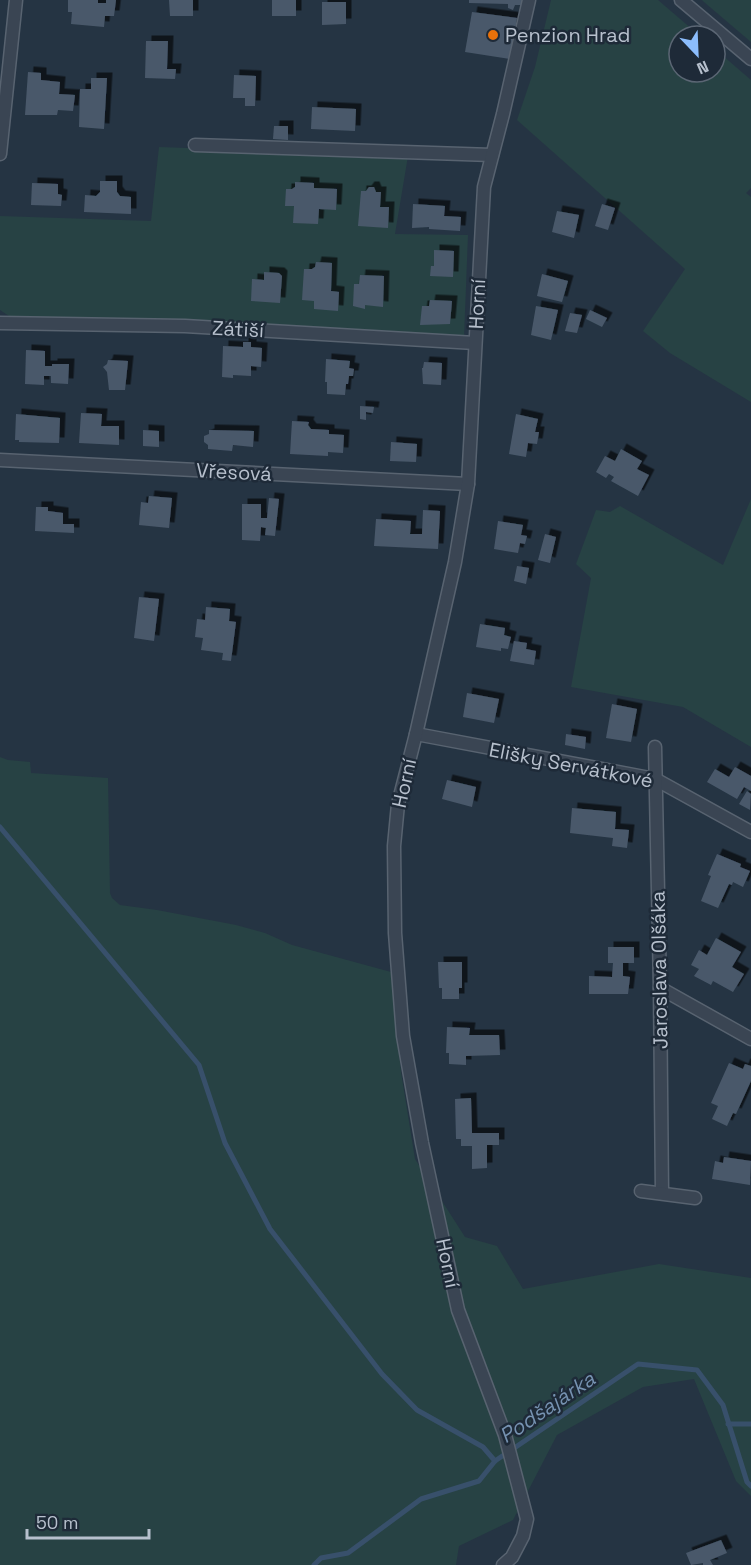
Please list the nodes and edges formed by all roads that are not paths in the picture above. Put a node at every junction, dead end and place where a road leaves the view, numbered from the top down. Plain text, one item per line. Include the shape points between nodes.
1 (15, 0) edge
2 (529, 0) edge
3 (681, 0) edge
4 (751, 59) edge
5 (0, 140) edge
6 (195, 145) dead end
7 (0, 154) edge
8 (492, 155) junction
9 (0, 323) edge
10 (475, 343) junction
11 (0, 460) edge
12 (468, 484) junction
13 (416, 734) junction
14 (655, 747) dead end
15 (655, 779) junction
16 (751, 832) edge
17 (660, 988) junction
18 (751, 1039) edge
19 (641, 1191) dead end
20 (662, 1193) junction
21 (695, 1197) dead end
22 (508, 1561) edge

1 - 5 street
2 - 8 street, Horní
3 - 4 street
5 - 7 street
6 - 8 street
8 - 10 street, Horní via 484,187
9 - 10 street, Zátiší via 185,326
10 - 12 street, Horní
11 - 12 street, Vřesová
12 - 13 street, Horní via 455,562
13 - 15 street, Elišky Servátkové
13 - 22 street, Horní via 398,804 394,846 395,933 403,1036 458,1310 505,1435 527,1519 523,1536
14 - 15 street, Jaroslava Olšáka
15 - 16 street, Elišky Servátkové
15 - 17 street, Jaroslava Olšáka
17 - 18 street
17 - 20 street, Jaroslava Olšáka
19 - 20 street
20 - 21 street

